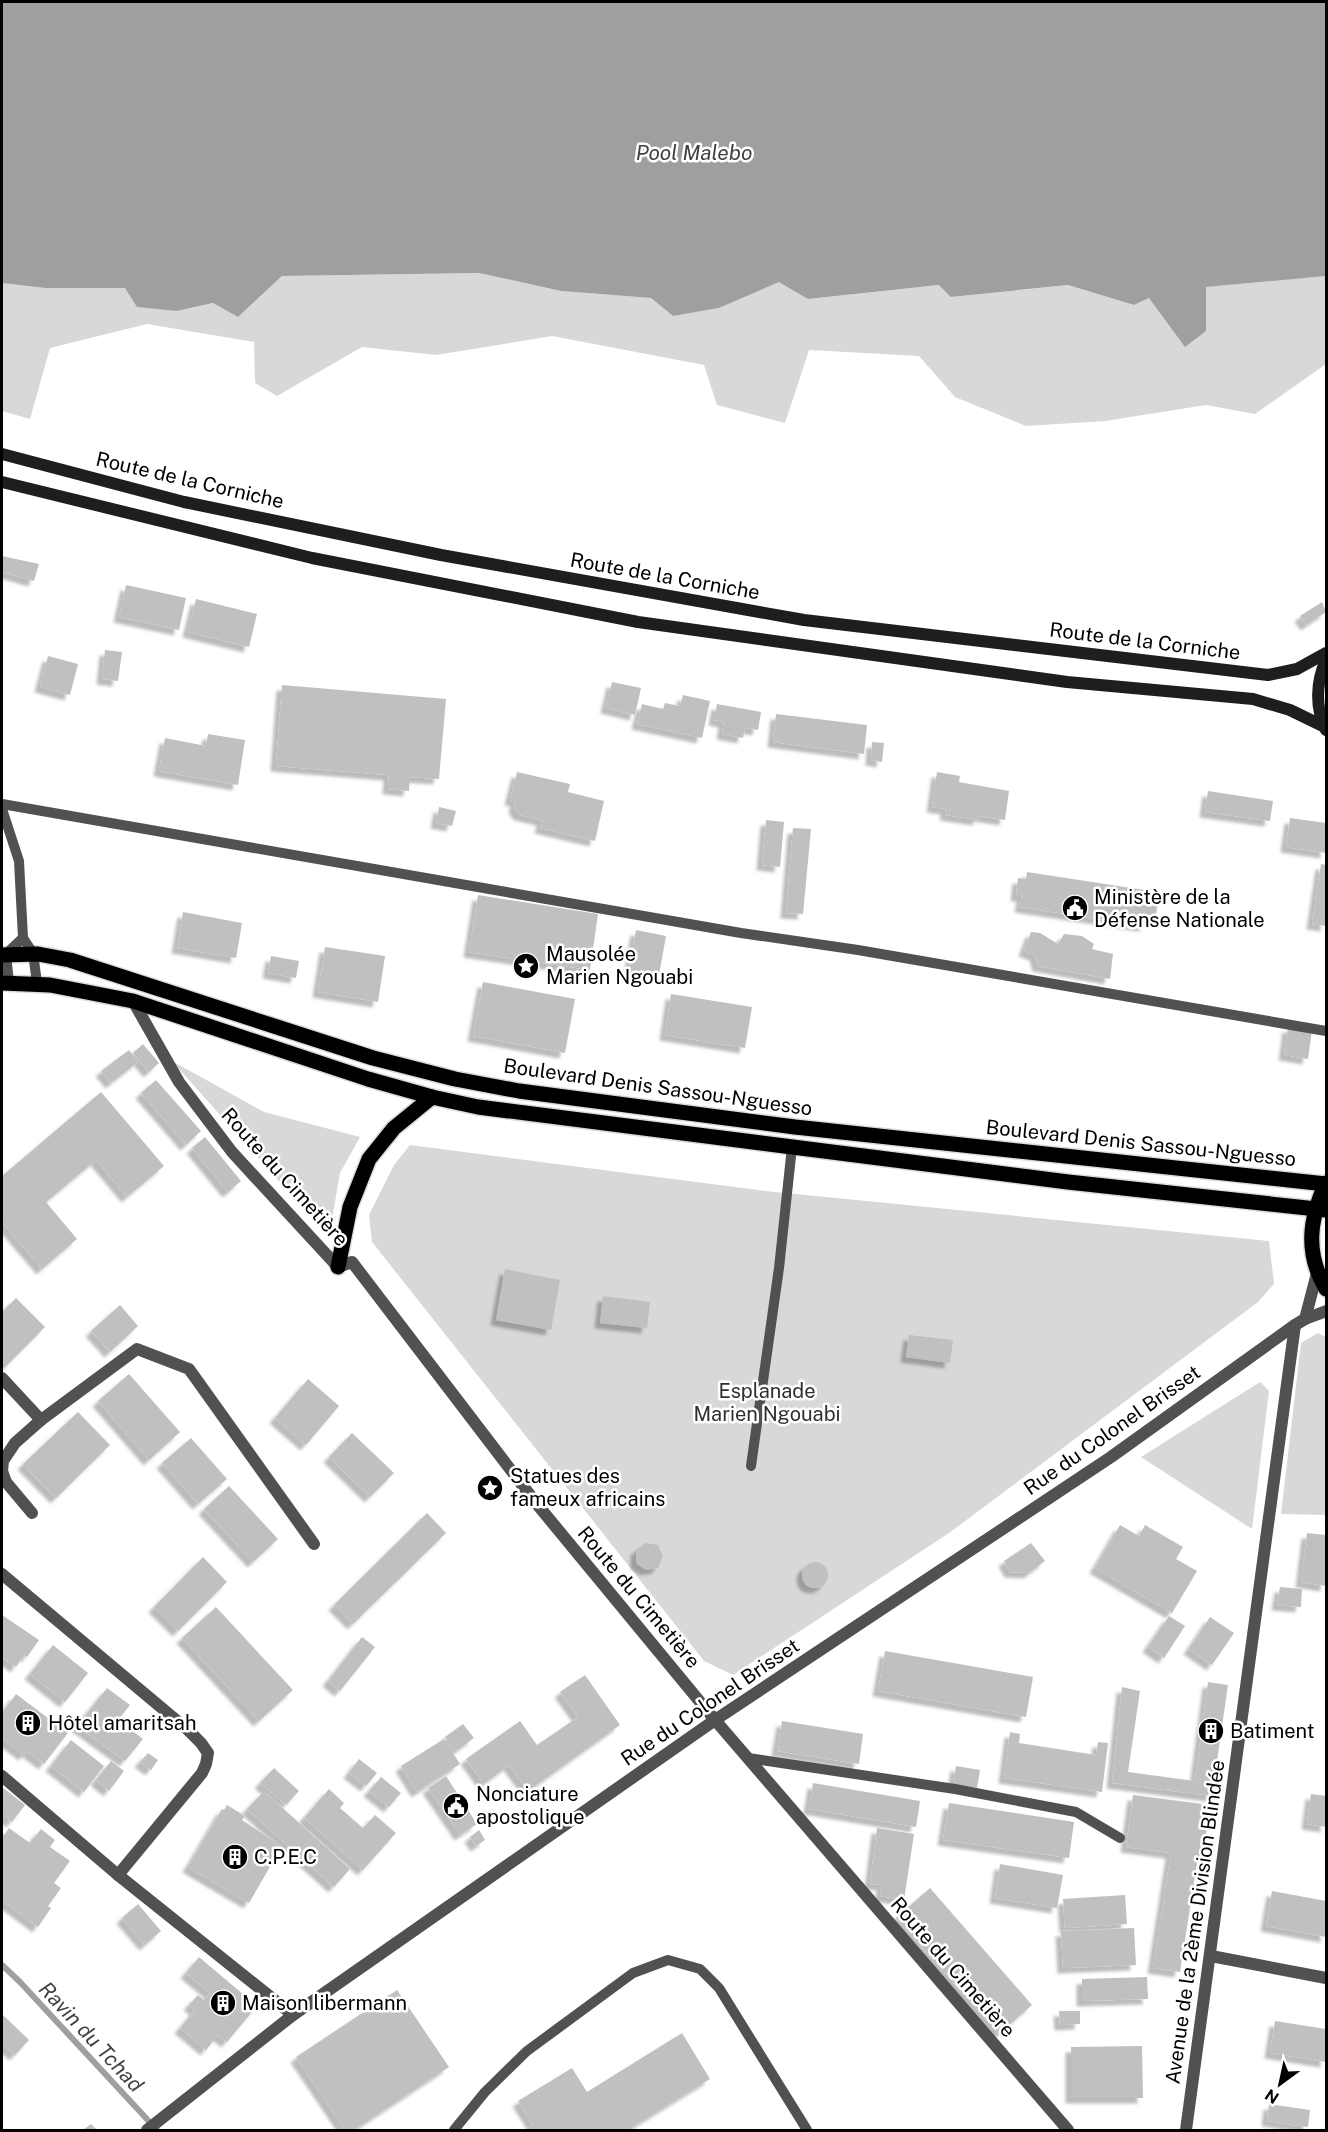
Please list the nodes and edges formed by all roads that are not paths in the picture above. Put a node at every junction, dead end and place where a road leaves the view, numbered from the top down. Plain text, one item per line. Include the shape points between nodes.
1 (2, 454) edge
2 (2, 482) edge
3 (1326, 653) edge
4 (1326, 660) edge
5 (1326, 729) edge
6 (2, 804) edge
7 (2, 809) edge
8 (23, 938) junction
9 (33, 954) junction
10 (4, 955) edge
11 (5, 983) edge
12 (37, 984) junction
13 (133, 1001) junction
14 (1326, 1031) edge
15 (432, 1096) junction
16 (792, 1147) junction
17 (1326, 1183) edge
18 (1321, 1209) edge
19 (338, 1267) junction
20 (1317, 1273) junction
21 (1326, 1289) edge
22 (1326, 1311) edge
23 (1300, 1322) junction
24 (2, 1378) edge
25 (41, 1420) junction
26 (751, 1466) dead end
27 (32, 1513) dead end
28 (314, 1544) dead end
29 (2, 1574) edge
30 (715, 1720) junction
31 (748, 1758) junction
32 (2, 1776) edge
33 (1120, 1838) dead end
34 (118, 1875) junction
35 (1211, 1956) junction
36 (1326, 1978) edge
37 (293, 2015) junction
38 (147, 2130) edge
39 (454, 2130) edge
40 (807, 2130) edge
41 (1068, 2130) edge
42 (1186, 2130) edge

1 - 3 main road, Route de la Corniche via 184,502 406,548 804,620 1268,675 1297,669
2 - 5 main road via 312,558 638,622 1067,682 1252,699 1290,710
4 - 5 main road via 1318,698
6 - 14 lane
7 - 8 lane via 20,861
8 - 9 lane
8 - 10 lane
9 - 10 main road, Boulevard Denis Sassou-Nguesso
9 - 12 lane
9 - 17 main road, Boulevard Denis Sassou-Nguesso via 70,960 373,1058 519,1091 795,1127
10 - 11 lane
11 - 12 main road, Boulevard Denis Sassou-Nguesso
12 - 13 main road, Boulevard Denis Sassou-Nguesso
13 - 15 main road, Boulevard Denis Sassou-Nguesso
13 - 19 street, Route du Cimetière via 179,1083 232,1152
15 - 16 main road, Boulevard Denis Sassou-Nguesso via 478,1107
15 - 19 main road via 394,1128 369,1159 350,1208
16 - 18 main road, Boulevard Denis Sassou-Nguesso
16 - 26 lane
17 - 18 main road
18 - 20 main road via 1311,1241
19 - 30 street, Route du Cimetière via 352,1262 536,1503
20 - 21 main road
20 - 23 street
22 - 23 street, Rue du Colonel Brisset
23 - 30 street, Rue du Colonel Brisset via 1111,1457
23 - 35 street, Avenue de la 2ème Division Blindée
24 - 25 street
25 - 27 street via 15,1443 3,1461 2,1471 6,1482
25 - 28 street via 136,1349 189,1369
29 - 34 street via 188,1730 208,1753 202,1773
30 - 31 street, Route du Cimetière
30 - 37 street, Rue du Colonel Brisset
31 - 33 lane via 955,1789 1076,1812
31 - 41 street, Route du Cimetière
32 - 34 street
34 - 37 street
35 - 36 street
35 - 42 street, Avenue de la 2ème Division Blindée
37 - 38 street, Rue du Colonel Brisset
39 - 40 lane via 527,2050 633,1972 668,1960 700,1969 719,1988

